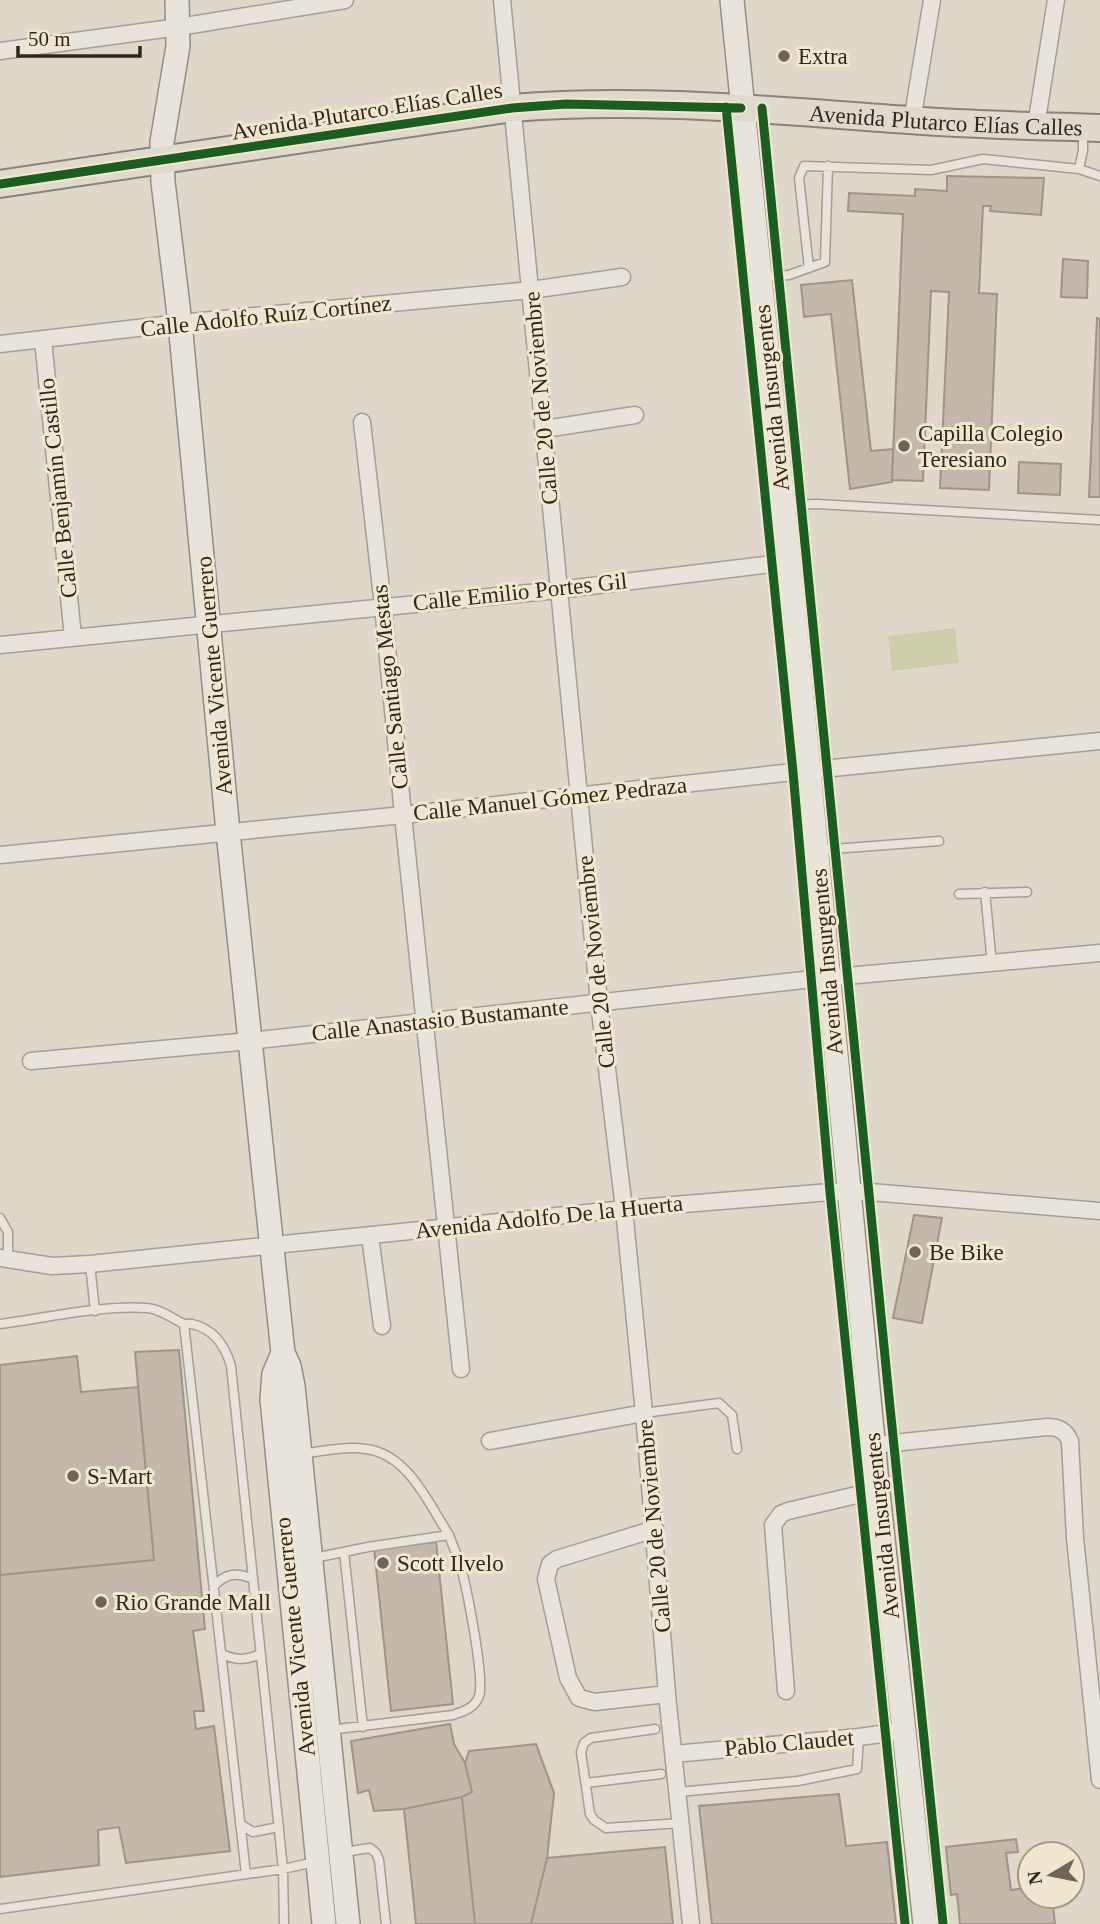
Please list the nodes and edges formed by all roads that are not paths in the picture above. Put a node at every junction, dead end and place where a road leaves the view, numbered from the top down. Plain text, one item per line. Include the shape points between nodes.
1 (177, 0) edge
2 (345, 0) edge
3 (502, 0) edge
4 (732, 0) edge
5 (932, 0) edge
6 (1056, 0) edge
7 (179, 27) junction
8 (0, 51) edge
9 (512, 108) junction
10 (741, 108) junction
11 (912, 121) junction
12 (1036, 125) junction
13 (1091, 128) edge
14 (162, 161) junction
15 (828, 166) junction
16 (1079, 169) junction
17 (1100, 176) edge
18 (0, 184) edge
19 (809, 268) junction
20 (622, 277) dead end
21 (760, 277) junction
22 (531, 290) junction
23 (180, 323) junction
24 (43, 340) junction
25 (0, 344) edge
26 (635, 415) dead end
27 (362, 422) dead end
28 (545, 429) junction
29 (782, 505) junction
30 (1100, 520) edge
31 (789, 562) junction
32 (558, 590) junction
33 (383, 606) junction
34 (209, 623) junction
35 (73, 636) junction
36 (0, 645) edge
37 (1100, 741) edge
38 (809, 771) junction
39 (579, 796) junction
40 (402, 816) junction
41 (228, 832) junction
42 (940, 841) dead end
43 (817, 850) junction
44 (0, 855) edge
45 (985, 892) junction
46 (1027, 892) dead end
47 (959, 894) dead end
48 (1100, 953) edge
49 (992, 964) junction
50 (828, 978) junction
51 (599, 1003) junction
52 (425, 1022) junction
53 (250, 1041) junction
54 (31, 1061) dead end
55 (850, 1191) junction
56 (624, 1209) junction
57 (1100, 1211) edge
58 (0, 1218) edge
59 (447, 1227) junction
60 (370, 1236) junction
61 (272, 1246) junction
62 (4, 1259) edge
63 (90, 1265) junction
64 (95, 1311) junction
65 (0, 1324) edge
66 (184, 1324) junction
67 (382, 1326) dead end
68 (283, 1353) junction
69 (461, 1370) dead end
70 (644, 1413) junction
71 (490, 1441) dead end
72 (874, 1445) junction
73 (737, 1449) dead end
74 (299, 1454) junction
75 (878, 1493) junction
76 (655, 1529) junction
77 (449, 1535) junction
78 (344, 1552) junction
79 (299, 1561) junction
80 (253, 1579) junction
81 (214, 1586) junction
82 (222, 1654) junction
83 (261, 1654) junction
84 (1094, 1668) edge
85 (786, 1691) dead end
86 (667, 1694) junction
87 (363, 1727) junction
88 (655, 1729) dead end
89 (327, 1731) junction
90 (903, 1731) junction
91 (859, 1737) junction
92 (674, 1754) junction
93 (660, 1774) dead end
94 (1100, 1780) edge
95 (586, 1783) junction
96 (678, 1792) junction
97 (681, 1822) junction
98 (240, 1824) junction
99 (279, 1827) junction
100 (340, 1852) junction
101 (317, 1861) junction
102 (283, 1869) junction
103 (246, 1874) junction
104 (0, 1909) edge
105 (284, 1924) edge
106 (324, 1924) edge
107 (348, 1924) edge
108 (386, 1924) edge
109 (691, 1924) edge
110 (925, 1924) edge

1 - 7 street, Avenida Vicente Guerrero
2 - 7 street
3 - 9 street, Calle 20 de Noviembre
4 - 10 street, Avenida Insurgentes
5 - 11 street
6 - 12 street
7 - 8 street
7 - 14 street, Avenida Vicente Guerrero
9 - 10 main road, Avenida Plutarco Elías Calles via 566,104
9 - 14 main road, Avenida Plutarco Elías Calles
9 - 22 street, Calle 20 de Noviembre
10 - 11 main road, Avenida Plutarco Elías Calles
10 - 21 street, Avenida Insurgentes
11 - 12 main road, Avenida Plutarco Elías Calles
12 - 13 main road, Avenida Plutarco Elías Calles
13 - 16 lane
14 - 18 main road, Avenida Plutarco Elías Calles
14 - 23 street, Avenida Vicente Guerrero
15 - 16 lane via 931,170 983,159
15 - 19 lane via 825,262
15 - 19 lane via 804,166 799,178
16 - 17 lane
19 - 21 lane
20 - 22 street, Calle Adolfo Ruíz Cortínez
21 - 29 street, Avenida Insurgentes
22 - 23 street, Calle Adolfo Ruíz Cortínez
22 - 28 street, Calle 20 de Noviembre
23 - 24 street, Calle Adolfo Ruíz Cortínez
23 - 34 street, Avenida Vicente Guerrero
24 - 25 street, Calle Adolfo Ruíz Cortínez
24 - 35 street, Calle Benjamín Castillo
26 - 28 street
27 - 33 street, Calle Santiago Mestas
28 - 32 street, Calle 20 de Noviembre
29 - 30 lane
29 - 31 street, Avenida Insurgentes
31 - 32 street, Calle Emilio Portes Gil
31 - 38 street, Avenida Insurgentes
32 - 33 street, Calle Emilio Portes Gil
32 - 39 street, Calle 20 de Noviembre
33 - 34 street, Calle Emilio Portes Gil
33 - 40 street, Calle Santiago Mestas
34 - 35 street, Calle Emilio Portes Gil
34 - 41 street, Avenida Vicente Guerrero
35 - 36 street, Calle Emilio Portes Gil
37 - 38 street, Calle Manuel Gómez Pedraza
38 - 39 street, Calle Manuel Gómez Pedraza
38 - 43 street, Avenida Insurgentes
39 - 40 street, Calle Manuel Gómez Pedraza
39 - 51 street, Calle 20 de Noviembre
40 - 41 street, Calle Manuel Gómez Pedraza
40 - 52 street, Calle Santiago Mestas
41 - 44 street, Calle Manuel Gómez Pedraza
41 - 53 street, Avenida Vicente Guerrero
42 - 43 lane
43 - 50 street, Avenida Insurgentes
45 - 46 lane
45 - 47 lane
45 - 49 lane
48 - 49 street, Calle Anastasio Bustamante
49 - 50 street, Calle Anastasio Bustamante
50 - 51 street, Calle Anastasio Bustamante
50 - 55 street, Avenida Insurgentes
51 - 52 street, Calle Anastasio Bustamante
51 - 56 street, Calle 20 de Noviembre
52 - 53 street, Calle Anastasio Bustamante
52 - 59 street, Calle Santiago Mestas
53 - 54 street, Calle Anastasio Bustamante
53 - 61 street, Avenida Vicente Guerrero
55 - 56 street, Avenida Adolfo De la Huerta
55 - 57 street, Avenida Adolfo De la Huerta
55 - 72 street, Avenida Insurgentes
56 - 59 street, Avenida Adolfo De la Huerta
56 - 70 street, Calle 20 de Noviembre
58 - 62 lane via 8,1232
59 - 60 street, Avenida Adolfo De la Huerta
59 - 69 street, Calle Santiago Mestas
60 - 61 street, Avenida Adolfo De la Huerta
60 - 67 street
61 - 63 street, Avenida Adolfo De la Huerta
61 - 68 street, Avenida Vicente Guerrero
62 - 63 street, Avenida Adolfo De la Huerta via 52,1266
63 - 64 lane
64 - 65 lane
64 - 66 lane via 148,1308
66 - 80 lane via 193,1324 220,1341 231,1366
66 - 81 lane
68 - 74 street, Avenida Vicente Guerrero via 293,1386
68 - 79 street, Avenida Vicente Guerrero via 274,1374 272,1399
70 - 71 street
70 - 73 lane via 719,1403 732,1415
70 - 76 street, Calle 20 de Noviembre
72 - 75 street, Avenida Insurgentes
72 - 84 street via 1046,1427 1062,1430 1070,1441 1074,1538
74 - 77 lane via 348,1448 385,1454 400,1464 419,1488
74 - 79 street, Avenida Vicente Guerrero
75 - 85 street via 781,1514 774,1525
75 - 90 street, Avenida Insurgentes
76 - 86 street, Calle 20 de Noviembre
76 - 86 street via 557,1559 550,1564 546,1578 568,1678 579,1698 595,1702
77 - 78 lane
77 - 87 lane via 460,1563 477,1649 479,1696 466,1711
78 - 79 lane
78 - 87 lane
79 - 89 street, Avenida Vicente Guerrero
79 - 101 street, Avenida Vicente Guerrero
80 - 81 lane via 242,1574 224,1576
80 - 83 lane
81 - 82 lane
82 - 83 lane via 235,1660
82 - 98 lane
83 - 99 lane
84 - 94 street
86 - 92 street, Calle 20 de Noviembre
87 - 89 lane
88 - 95 lane via 591,1738 584,1743
89 - 100 street, Avenida Vicente Guerrero
90 - 91 street, Pablo Claudet
90 - 110 street, Avenida Insurgentes
91 - 92 street, Pablo Claudet
91 - 96 lane via 857,1769 798,1781
92 - 96 street, Calle 20 de Noviembre
93 - 95 lane
95 - 97 lane via 590,1814 606,1828
96 - 97 street, Calle 20 de Noviembre
97 - 109 street, Calle 20 de Noviembre
98 - 99 lane via 253,1832
98 - 103 lane
99 - 102 lane
100 - 101 lane
100 - 107 street, Avenida Vicente Guerrero
100 - 108 lane via 370,1848 376,1853
101 - 102 lane
101 - 106 street, Avenida Vicente Guerrero
102 - 103 lane
102 - 105 lane
103 - 104 lane

